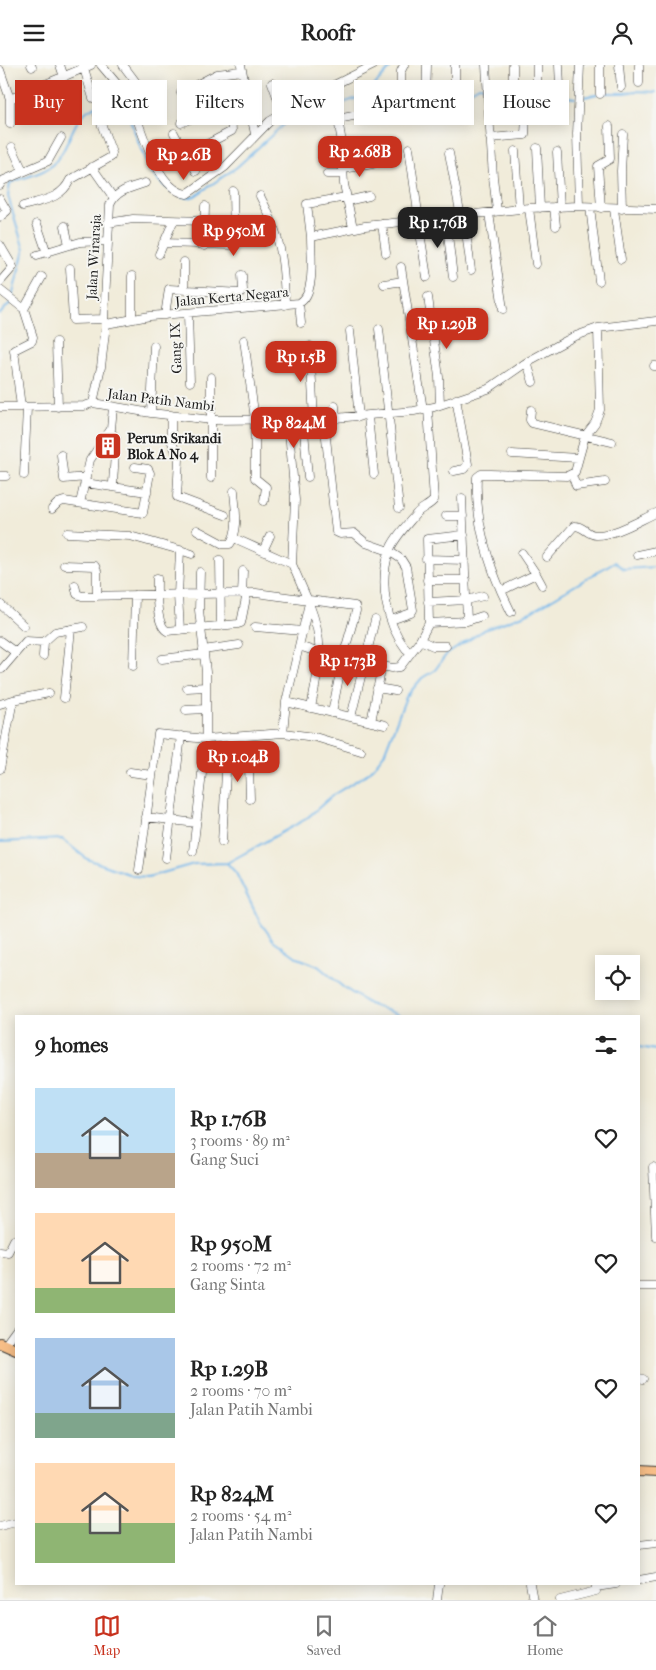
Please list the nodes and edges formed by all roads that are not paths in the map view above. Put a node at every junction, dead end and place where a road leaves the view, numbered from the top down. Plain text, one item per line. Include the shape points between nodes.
1 (60, 65) edge
2 (101, 65) edge
3 (123, 65) edge
4 (374, 65) edge
5 (404, 65) edge
6 (427, 65) edge
7 (455, 65) edge
8 (486, 65) edge
9 (513, 65) edge
10 (537, 65) edge
11 (559, 65) edge
12 (580, 65) edge
13 (600, 65) edge
14 (620, 65) edge
15 (638, 65) edge
16 (86, 66) edge
17 (241, 68) edge
18 (0, 70) edge
19 (64, 77) junction
20 (59, 80) edge
21 (114, 80) edge
22 (134, 80) edge
23 (206, 80) edge
24 (400, 80) edge
25 (427, 80) edge
26 (455, 80) edge
27 (513, 80) edge
28 (537, 80) edge
29 (560, 80) edge
30 (344, 81) edge
31 (639, 83) dead end
32 (620, 87) dead end
33 (92, 90) edge
34 (600, 94) dead end
35 (15, 97) edge
36 (10, 99) junction
37 (354, 116) edge
38 (272, 121) edge
39 (10, 124) dead end
40 (102, 125) edge
41 (139, 125) edge
42 (232, 125) edge
43 (253, 125) edge
44 (526, 125) edge
45 (609, 126) dead end
46 (174, 133) dead end
47 (255, 134) junction
48 (623, 134) dead end
49 (61, 137) dead end
50 (490, 138) junction
51 (12, 147) dead end
52 (409, 148) dead end
53 (537, 148) dead end
54 (515, 151) dead end
55 (557, 152) dead end
56 (449, 153) dead end
57 (186, 154) junction
58 (177, 160) dead end
59 (373, 164) dead end
60 (92, 167) junction
61 (23, 171) junction
62 (196, 171) dead end
63 (343, 171) junction
64 (327, 174) dead end
65 (1, 181) edge
66 (145, 183) dead end
67 (233, 191) dead end
68 (260, 195) dead end
69 (369, 196) dead end
70 (113, 197) junction
71 (0, 199) edge
72 (347, 199) junction
73 (23, 206) dead end
74 (579, 206) junction
75 (205, 207) dead end
76 (557, 207) junction
77 (590, 207) junction
78 (528, 208) junction
79 (540, 208) junction
80 (601, 208) junction
81 (519, 209) junction
82 (618, 209) junction
83 (655, 211) edge
84 (493, 212) junction
85 (462, 216) junction
86 (0, 217) edge
87 (446, 218) junction
88 (419, 220) junction
89 (205, 221) junction
90 (173, 222) junction
91 (108, 223) junction
92 (382, 224) junction
93 (37, 225) dead end
94 (65, 226) dead end
95 (556, 227) dead end
96 (353, 228) junction
97 (310, 237) junction
98 (107, 241) junction
99 (163, 243) junction
100 (0, 245) edge
101 (70, 245) junction
102 (204, 246) junction
103 (47, 253) junction
104 (386, 253) dead end
105 (159, 254) dead end
106 (37, 255) dead end
107 (622, 259) dead end
108 (184, 262) dead end
109 (536, 264) dead end
110 (401, 267) dead end
111 (70, 268) dead end
112 (471, 270) dead end
113 (242, 275) dead end
114 (132, 276) dead end
115 (42, 277) dead end
116 (426, 277) dead end
117 (453, 277) dead end
118 (403, 281) junction
119 (600, 281) dead end
120 (0, 282) edge
121 (384, 284) dead end
122 (184, 289) junction
123 (3, 292) edge
124 (428, 297) dead end
125 (285, 305) junction
126 (299, 305) junction
127 (24, 309) junction
128 (503, 309) dead end
129 (188, 314) junction
130 (165, 315) junction
131 (132, 319) junction
132 (105, 321) junction
133 (656, 321) edge
134 (301, 323) dead end
135 (598, 328) junction
136 (379, 329) dead end
137 (350, 331) dead end
138 (244, 340) dead end
139 (56, 341) dead end
140 (154, 346) dead end
141 (310, 346) dead end
142 (527, 362) junction
143 (211, 377) dead end
144 (190, 382) dead end
145 (533, 382) dead end
146 (456, 399) junction
147 (93, 403) junction
148 (440, 405) junction
149 (335, 406) dead end
150 (0, 407) edge
151 (24, 407) junction
152 (58, 407) junction
153 (113, 407) junction
154 (425, 409) junction
155 (531, 410) dead end
156 (150, 413) junction
157 (390, 413) junction
158 (171, 415) junction
159 (359, 417) junction
160 (368, 417) junction
161 (255, 419) junction
162 (288, 419) junction
163 (303, 419) junction
164 (324, 419) junction
165 (336, 419) junction
166 (212, 420) junction
167 (314, 420) junction
168 (110, 431) junction
169 (585, 436) junction
170 (612, 442) dead end
171 (512, 454) dead end
172 (61, 455) dead end
173 (578, 458) junction
174 (135, 467) dead end
175 (454, 471) dead end
176 (374, 474) dead end
177 (24, 475) dead end
178 (572, 475) junction
179 (210, 477) dead end
180 (308, 477) dead end
181 (85, 480) junction
182 (605, 482) dead end
183 (113, 483) dead end
184 (234, 491) dead end
185 (147, 492) junction
186 (462, 498) dead end
187 (264, 501) dead end
188 (80, 503) junction
189 (399, 508) dead end
190 (52, 509) dead end
191 (656, 513) edge
192 (225, 515) dead end
193 (446, 516) dead end
194 (463, 516) junction
195 (197, 530) dead end
196 (67, 533) dead end
197 (464, 535) junction
198 (270, 536) dead end
199 (234, 538) junction
200 (180, 550) junction
201 (263, 551) junction
202 (389, 551) junction
203 (656, 551) edge
204 (522, 553) dead end
205 (192, 554) dead end
206 (637, 555) dead end
207 (546, 557) dead end
208 (426, 559) junction
209 (220, 560) dead end
210 (465, 560) junction
211 (64, 565) dead end
212 (292, 565) junction
213 (243, 571) dead end
214 (200, 573) dead end
215 (536, 573) junction
216 (157, 578) dead end
217 (427, 580) junction
218 (466, 580) junction
219 (75, 585) dead end
220 (542, 585) dead end
221 (501, 591) junction
222 (199, 594) junction
223 (244, 594) junction
224 (135, 595) junction
225 (157, 595) junction
226 (178, 595) junction
227 (220, 595) junction
228 (97, 596) junction
229 (483, 596) dead end
230 (467, 600) junction
231 (308, 602) junction
232 (428, 602) junction
233 (0, 604) edge
234 (511, 612) dead end
235 (482, 616) dead end
236 (375, 620) dead end
237 (392, 620) junction
238 (467, 621) junction
239 (429, 623) junction
240 (24, 626) dead end
241 (221, 626) junction
242 (83, 627) dead end
243 (255, 627) dead end
244 (200, 628) junction
245 (71, 629) junction
246 (180, 630) junction
247 (303, 631) junction
248 (420, 640) junction
249 (0, 641) edge
250 (44, 642) junction
251 (239, 645) dead end
252 (299, 646) junction
253 (446, 646) dead end
254 (406, 649) dead end
255 (15, 652) junction
256 (204, 652) junction
257 (320, 653) junction
258 (43, 656) dead end
259 (343, 657) junction
260 (162, 659) dead end
261 (363, 662) junction
262 (382, 665) junction
263 (134, 667) dead end
264 (2, 669) dead end
265 (206, 687) junction
266 (187, 688) dead end
267 (378, 688) junction
268 (395, 691) dead end
269 (49, 693) dead end
270 (64, 698) dead end
271 (13, 700) junction
272 (286, 702) junction
273 (0, 704) edge
274 (311, 708) junction
275 (206, 709) junction
276 (186, 710) dead end
277 (332, 713) junction
278 (351, 717) junction
279 (371, 722) junction
280 (385, 725) dead end
281 (282, 733) junction
282 (182, 736) junction
283 (228, 738) junction
284 (206, 739) junction
285 (361, 751) dead end
286 (259, 765) dead end
287 (249, 766) junction
288 (226, 767) junction
289 (0, 769) edge
290 (130, 772) dead end
291 (152, 775) junction
292 (250, 799) dead end
293 (146, 817) junction
294 (171, 820) junction
295 (196, 823) junction
296 (222, 843) dead end
297 (193, 851) dead end
298 (166, 858) dead end
299 (139, 870) dead end
300 (653, 1167) dead end
301 (656, 1237) edge
302 (14, 1240) dead end
303 (0, 1251) edge
304 (640, 1286) edge
305 (656, 1286) edge
306 (15, 1331) edge
307 (2, 1344) edge
308 (15, 1350) edge
309 (640, 1471) edge
310 (656, 1472) edge
311 (15, 1522) edge
312 (0, 1526) edge
313 (656, 1543) edge
314 (640, 1545) edge
315 (656, 1577) edge
316 (640, 1580) edge
317 (439, 1585) edge
318 (530, 1585) edge
319 (609, 1585) edge
320 (596, 1587) edge
321 (438, 1600) edge
322 (533, 1600) edge
323 (560, 1600) edge
324 (599, 1600) edge

1 - 19 street
2 - 21 street
3 - 22 street
4 - 30 street
5 - 24 street
6 - 25 street
7 - 26 street
8 - 50 street
9 - 27 street
10 - 28 street
11 - 29 street
12 - 74 street via 577,134
13 - 34 street
14 - 32 street
15 - 31 street
16 - 19 street
16 - 33 street
17 - 23 street
18 - 36 street
19 - 20 street
35 - 36 street
36 - 39 street
37 - 63 street via 338,120
38 - 47 street
40 - 60 street via 112,155
41 - 47 street via 158,169 172,187 184,194 225,167
42 - 57 street via 232,131
43 - 47 street
44 - 50 street via 525,135
45 - 80 street via 610,159 598,166
46 - 57 street
48 - 82 street
49 - 61 street via 48,161
50 - 84 street
51 - 61 street
52 - 88 street
53 - 79 street
54 - 81 street
55 - 76 street
56 - 85 street
57 - 58 street
57 - 62 street
59 - 63 street
60 - 70 street
60 - 73 street via 70,180 62,193
61 - 65 street
63 - 64 street
63 - 72 street
66 - 70 street, Jalan Wiraraja
67 - 102 street via 233,244
68 - 125 street via 278,235
69 - 72 street
70 - 91 street, Jalan Wiraraja
71 - 86 street via 7,211
72 - 96 street
72 - 97 street, Jalan Kerta Negara via 306,206
74 - 76 street
74 - 77 street
75 - 89 street
76 - 79 street
76 - 95 street
77 - 80 street
77 - 119 street
78 - 79 street
78 - 81 street
78 - 109 street
80 - 82 street
81 - 84 street
82 - 83 street
82 - 107 street
84 - 85 street
84 - 128 street
85 - 87 street
85 - 112 street
87 - 88 street
87 - 117 street
88 - 92 street
88 - 116 street
89 - 90 street
89 - 102 street
90 - 91 street via 138,219
90 - 99 street
91 - 98 street, Jalan Wiraraja
92 - 96 street
92 - 104 street
93 - 103 street
94 - 101 street
96 - 97 street
97 - 126 street, Jalan Kerta Negara via 309,289
98 - 101 street
98 - 132 street, Jalan Wiraraja
99 - 102 street
99 - 105 street
100 - 120 street via 13,267
101 - 103 street
103 - 106 street
108 - 122 street
110 - 118 street
111 - 132 street, Jalan Kerta Negara via 73,320
113 - 122 street via 242,293
114 - 131 street
115 - 127 street
118 - 121 street
118 - 154 street
122 - 130 street via 169,289
123 - 127 street
124 - 148 street via 440,381
125 - 126 street, Jalan Kerta Negara
125 - 129 street, Jalan Kerta Negara
126 - 134 street
127 - 151 street via 33,337 32,341 14,350
129 - 130 street, Jalan Kerta Negara
129 - 144 street, Gang IX
130 - 131 street, Jalan Kerta Negara
131 - 132 street, Jalan Kerta Negara
132 - 147 street via 101,367
133 - 135 street, Jalan Patih Nambi
135 - 142 street, Jalan Patih Nambi via 573,337
135 - 169 street via 600,410
136 - 157 street
137 - 159 street
138 - 161 street
139 - 152 street
140 - 156 street
141 - 167 street
142 - 145 street
142 - 146 street, Jalan Patih Nambi via 488,389
143 - 166 street
146 - 148 street, Jalan Patih Nambi
146 - 175 street via 468,464 464,469
147 - 152 street
147 - 153 street, Jalan Patih Nambi
148 - 154 street, Jalan Patih Nambi
149 - 165 street
150 - 151 street
151 - 152 street
151 - 177 street
153 - 156 street, Jalan Patih Nambi
153 - 168 street
154 - 157 street, Jalan Patih Nambi
154 - 202 street via 434,500 419,510
155 - 169 street via 532,423
156 - 158 street, Jalan Patih Nambi
157 - 160 street, Jalan Patih Nambi
157 - 189 street
158 - 166 street, Jalan Patih Nambi
158 - 192 street via 171,439 179,459 177,497
159 - 160 street, Jalan Patih Nambi
159 - 165 street, Jalan Patih Nambi
160 - 176 street
161 - 162 street, Jalan Patih Nambi
161 - 166 street, Jalan Patih Nambi
161 - 187 street via 255,478 266,487
162 - 163 street, Jalan Patih Nambi
162 - 212 street via 295,500
163 - 167 street, Jalan Patih Nambi
163 - 180 street
164 - 165 street, Jalan Patih Nambi
164 - 167 street, Jalan Patih Nambi
164 - 202 street via 336,531 352,533 366,543
166 - 179 street
168 - 181 street via 90,461
168 - 183 street via 116,438
169 - 170 street
169 - 173 street
171 - 173 street
172 - 181 street via 64,479
173 - 178 street
174 - 185 street via 150,471
178 - 182 street via 576,486
178 - 221 street via 478,476 476,505 480,530
181 - 185 street
181 - 188 street
184 - 199 street
185 - 188 street via 142,514
186 - 194 street
188 - 190 street via 61,501
191 - 207 street via 597,535 574,526
193 - 194 street
194 - 197 street
195 - 199 street via 227,546
196 - 200 street via 130,536
197 - 208 street via 428,537
197 - 210 street
198 - 201 street
199 - 201 street
200 - 205 street
200 - 226 street
201 - 212 street
202 - 237 street via 383,583
202 - 237 street via 404,563 414,610
203 - 206 street
204 - 215 street
208 - 210 street
208 - 217 street
209 - 227 street
210 - 218 street
211 - 228 street via 95,566
212 - 231 street
213 - 223 street
214 - 222 street
215 - 220 street
215 - 221 street
216 - 225 street
217 - 218 street
217 - 232 street
218 - 230 street
219 - 228 street via 78,595
221 - 234 street
222 - 226 street
222 - 227 street
222 - 244 street
223 - 227 street
223 - 231 street
223 - 241 street via 241,623
224 - 225 street
224 - 228 street
224 - 263 street
225 - 226 street
225 - 246 street via 163,628 167,631
226 - 246 street
227 - 241 street
229 - 230 street
230 - 232 street
230 - 238 street
231 - 247 street
231 - 257 street via 318,626
231 - 259 street via 356,607
232 - 239 street
233 - 240 street
235 - 238 street
236 - 261 street
237 - 254 street
238 - 239 street
239 - 248 street
241 - 244 street
242 - 245 street
243 - 247 street
244 - 246 street
244 - 256 street
245 - 250 street via 55,632
245 - 270 street
247 - 252 street
248 - 253 street via 434,646
248 - 262 street via 400,667
249 - 255 street
250 - 255 street via 26,641
250 - 258 street
251 - 256 street
252 - 257 street
252 - 272 street
255 - 264 street
256 - 260 street
256 - 265 street
257 - 259 street
257 - 274 street
259 - 261 street
259 - 277 street
261 - 262 street
261 - 278 street
262 - 267 street
265 - 266 street
265 - 275 street
267 - 268 street
267 - 279 street
269 - 271 street
271 - 273 street
271 - 289 street
272 - 274 street
272 - 281 street
274 - 277 street
275 - 276 street
275 - 284 street
277 - 278 street
278 - 279 street
279 - 280 street
281 - 283 street
281 - 285 street via 315,737
282 - 284 street
282 - 291 street via 158,734
282 - 294 street
283 - 284 street
283 - 288 street
284 - 295 street
286 - 287 street
287 - 288 street
287 - 292 street
288 - 296 street
290 - 291 street
291 - 293 street
293 - 294 street
293 - 299 street
294 - 295 street
294 - 298 street
295 - 297 street
300 - 301 street
302 - 303 street via 8,1252
304 - 305 street
306 - 307 street
307 - 308 main road
309 - 310 main road
311 - 312 street
313 - 314 street
315 - 316 street
317 - 321 street
318 - 322 street
319 - 320 street
320 - 323 street
320 - 324 street

